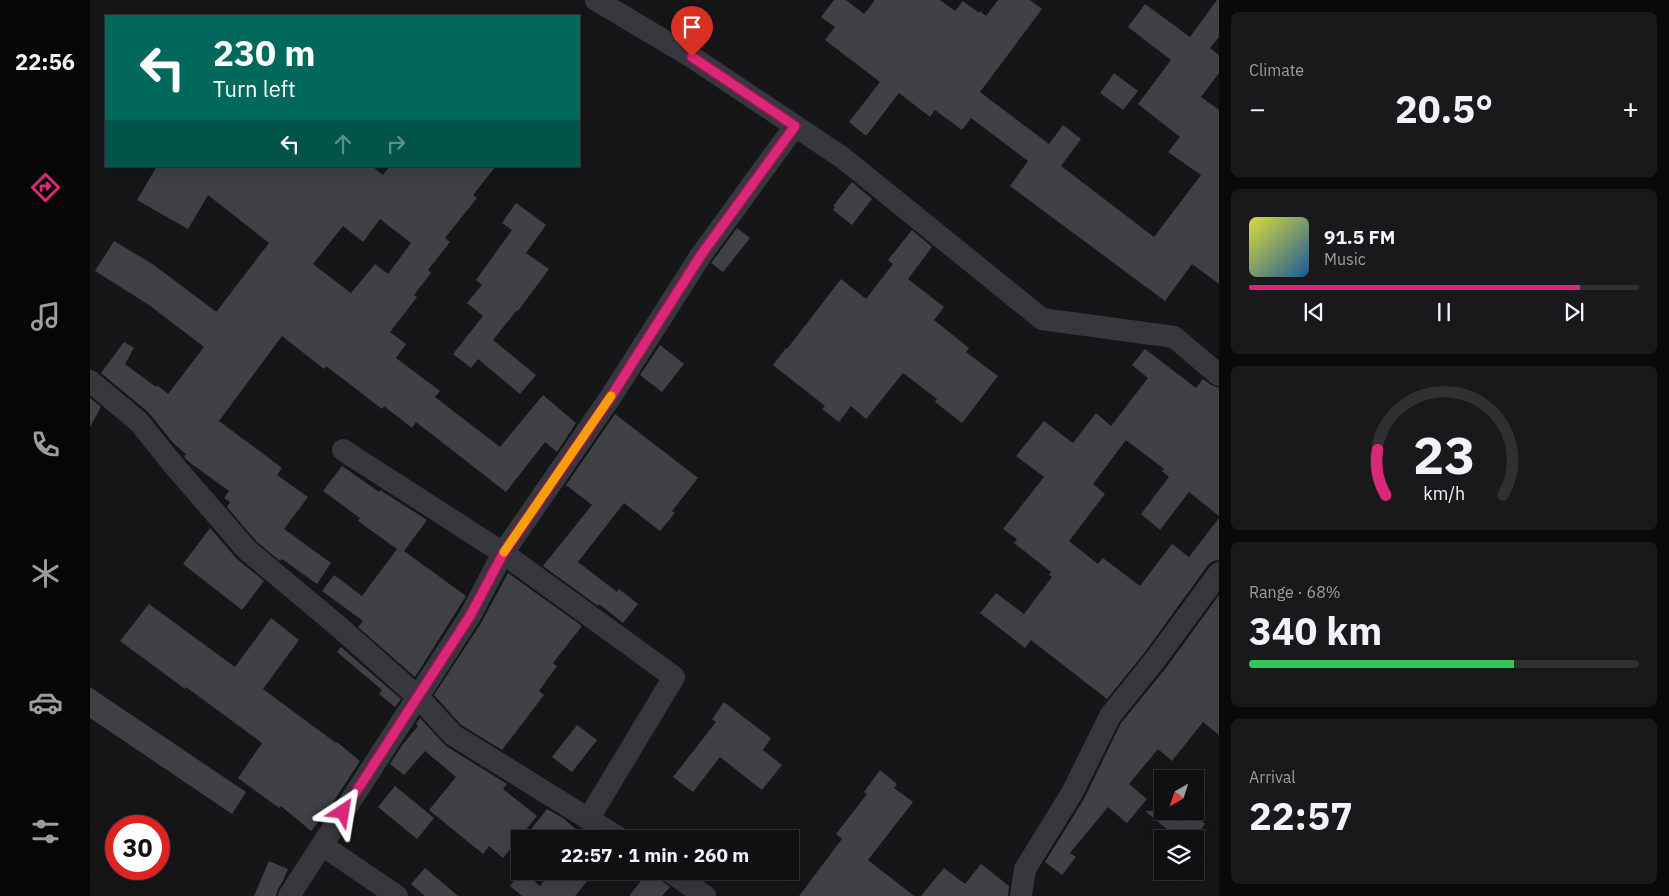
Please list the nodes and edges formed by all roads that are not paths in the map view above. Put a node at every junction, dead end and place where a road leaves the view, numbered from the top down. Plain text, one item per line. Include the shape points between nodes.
1 (596, 0) edge
2 (795, 126) junction
3 (1219, 375) edge
4 (90, 381) edge
5 (343, 450) dead end
6 (503, 554) junction
7 (1219, 573) edge
8 (418, 698) junction
9 (589, 818) junction
10 (607, 830) edge
11 (322, 845) junction
12 (682, 880) edge
13 (289, 896) edge
14 (397, 896) edge
15 (705, 896) edge
16 (1021, 896) edge

1 - 2 street via 692,57
2 - 3 street via 843,158 1042,319 1174,337
2 - 6 street via 701,255 612,395
4 - 8 street via 139,422 247,550
5 - 6 street
6 - 8 street via 470,616
6 - 9 street via 674,677
7 - 16 street via 1110,716 1072,793 1025,870
8 - 9 street via 453,736
8 - 11 street
9 - 10 street
11 - 13 street
11 - 14 street
12 - 15 street

